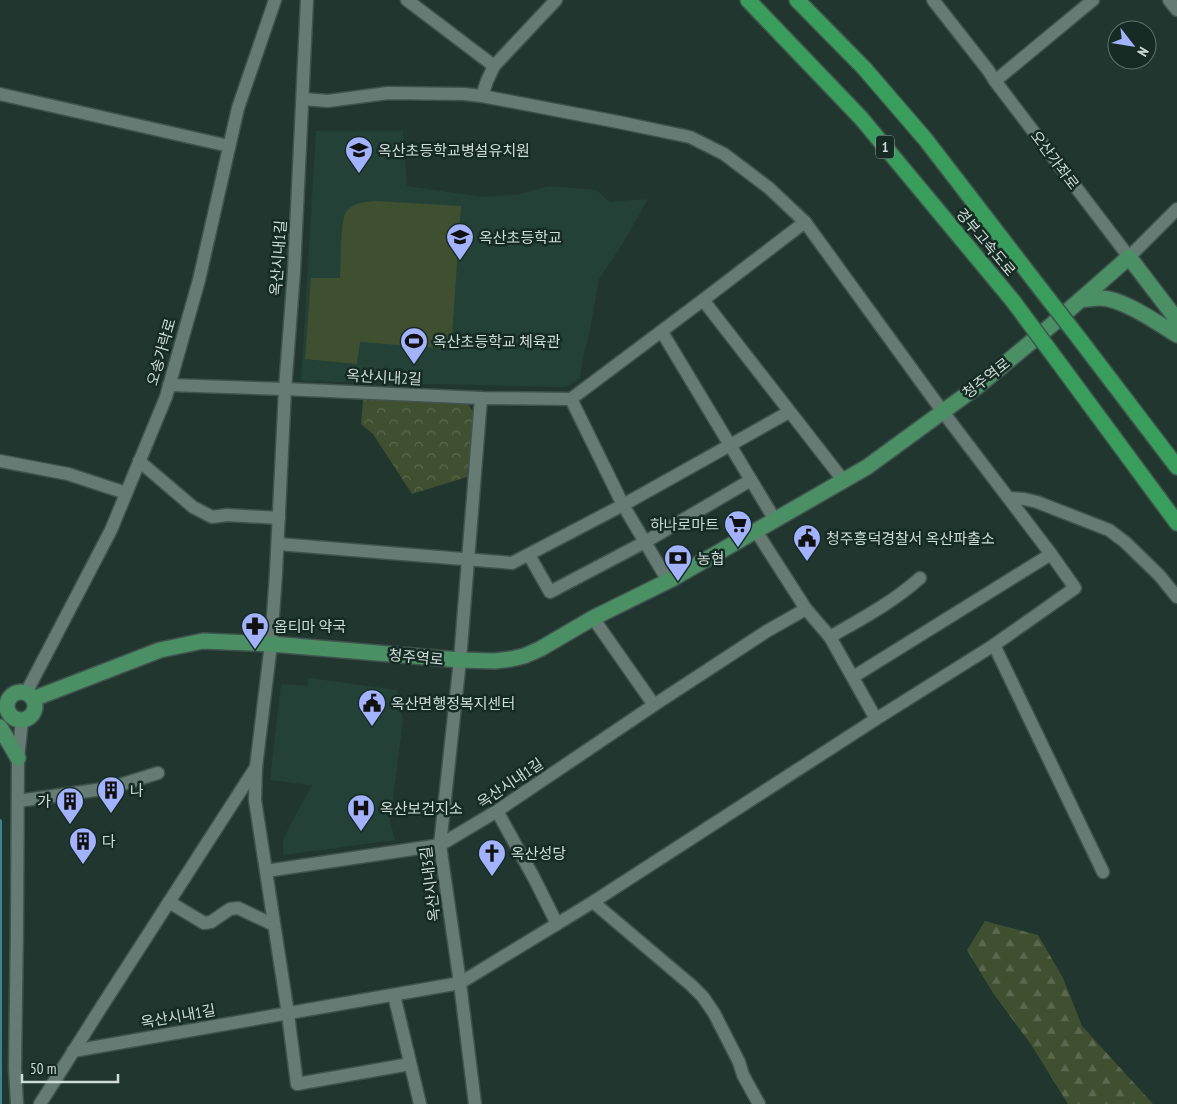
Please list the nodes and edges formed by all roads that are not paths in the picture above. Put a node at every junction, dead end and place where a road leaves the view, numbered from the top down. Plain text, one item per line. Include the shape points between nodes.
1 (275, 0) edge
2 (307, 0) edge
3 (407, 0) edge
4 (556, 0) edge
5 (748, 0) edge
6 (797, 0) edge
7 (933, 0) edge
8 (1093, 0) edge
9 (1168, 0) edge
10 (1177, 10) edge
11 (494, 66) junction
12 (995, 81) junction
13 (0, 94) edge
14 (482, 96) junction
15 (303, 99) junction
16 (229, 146) junction
17 (1177, 209) edge
18 (805, 222) junction
19 (1129, 257) junction
20 (703, 300) junction
21 (1080, 300) junction
22 (1177, 320) edge
23 (662, 332) junction
24 (1177, 335) edge
25 (169, 385) junction
26 (285, 389) junction
27 (481, 398) junction
28 (571, 400) junction
29 (790, 412) junction
30 (943, 412) junction
31 (730, 445) junction
32 (0, 461) edge
33 (139, 461) junction
34 (1177, 467) edge
35 (751, 480) junction
36 (843, 480) junction
37 (126, 493) junction
38 (1009, 498) junction
39 (623, 505) junction
40 (279, 518) junction
41 (774, 520) junction
42 (1177, 523) edge
43 (756, 531) junction
44 (645, 542) junction
45 (278, 544) junction
46 (1051, 554) junction
47 (528, 555) junction
48 (468, 560) junction
49 (920, 578) dead end
50 (668, 581) junction
51 (1177, 596) edge
52 (806, 609) junction
53 (593, 618) junction
54 (830, 637) junction
55 (271, 644) junction
56 (994, 645) junction
57 (460, 660) junction
58 (853, 678) junction
59 (29, 696) junction
60 (654, 706) junction
61 (4, 712) edge
62 (876, 719) junction
63 (22, 720) junction
64 (0, 727) edge
65 (18, 758) junction
66 (256, 767) junction
67 (158, 773) dead end
68 (18, 801) junction
69 (498, 811) junction
70 (440, 846) junction
71 (266, 871) junction
72 (1103, 872) dead end
73 (168, 902) junction
74 (593, 902) junction
75 (557, 924) junction
76 (274, 925) junction
77 (460, 983) junction
78 (394, 995) junction
79 (288, 1014) junction
80 (74, 1051) junction
81 (410, 1064) junction
82 (17, 1104) edge
83 (40, 1104) edge
84 (420, 1104) edge
85 (475, 1104) edge
86 (760, 1104) edge

1 - 16 street, 오송가락로 via 238,108
2 - 15 street, 옥산시내1길
3 - 11 street
4 - 11 street
5 - 42 highway, 경부고속도로 / 1, bridge via 861,118 1013,302
6 - 34 highway, 경부고속도로 / 1, bridge via 864,68 926,140
7 - 12 street, 오산가좌로
8 - 12 street
9 - 10 street
11 - 14 street
12 - 19 street, 오산가좌로
13 - 16 street
14 - 15 street via 388,93 328,101
14 - 18 street via 690,137 724,154 769,188
15 - 26 street, 옥산시내1길
16 - 25 street, 오송가락로 via 199,280
17 - 19 street, 청주역로
18 - 20 street
18 - 30 street
19 - 21 main road, 청주역로
19 - 22 main road, 오산가좌로
20 - 23 street
20 - 29 street
21 - 24 main road via 1112,300 1134,309
21 - 30 main road, 청주역로
23 - 28 street
23 - 31 street
25 - 26 street, 옥산시내2길
25 - 33 street, 오송가락로
26 - 27 street, 옥산시내2길
26 - 40 street, 옥산시내1길
27 - 28 street, 옥산시내2길
27 - 48 street
28 - 39 street
29 - 31 street
29 - 36 street
30 - 36 main road, 청주역로 via 867,467
30 - 38 street
31 - 35 street
31 - 39 street
32 - 37 street via 68,474
33 - 37 street, 오송가락로
33 - 40 street via 193,507 212,518
35 - 41 street
35 - 44 street
36 - 41 main road, 청주역로
37 - 59 street, 오송가락로
38 - 46 street
38 - 51 street via 1037,502 1109,530 1126,542
39 - 44 street
39 - 47 street
40 - 45 street, 옥산시내1길
41 - 43 main road, 청주역로
43 - 50 main road, 청주역로
43 - 52 street
44 - 47 street via 550,592
44 - 50 street
45 - 48 street
45 - 55 street, 옥산시내1길
46 - 56 street via 1074,588
46 - 58 street
47 - 48 street via 512,563
48 - 57 street
49 - 54 street via 885,605
50 - 53 main road, 청주역로
52 - 54 street
52 - 60 street, 옥산시내1길
53 - 57 main road, 청주역로 via 524,656 495,661
53 - 60 street
54 - 58 street
55 - 57 main road, 청주역로
55 - 59 main road, 청주역로 via 203,641 160,650
55 - 66 street, 옥산시내1길
56 - 62 street
56 - 72 street
57 - 70 street, 옥산시내3길
58 - 62 street
59 - 61 main road via 13,694
59 - 63 main road via 34,703 33,712
60 - 69 street, 옥산시내1길
61 - 63 main road
62 - 74 street
63 - 65 street
64 - 65 main road
65 - 68 street
66 - 71 street, 옥산시내1길 via 255,800
66 - 73 street, 옥산시내1길
67 - 68 street via 110,788
68 - 82 street
69 - 70 street, 옥산시내1길
69 - 75 street
70 - 71 street, 옥산시내1길
70 - 77 street, 옥산시내3길
71 - 76 street, 옥산시내1길
73 - 76 street via 204,923 238,908
73 - 80 street, 옥산시내1길
74 - 75 street
74 - 86 street via 703,997
75 - 77 street
76 - 79 street, 옥산시내1길
77 - 78 street, 옥산시내1길
77 - 85 street, 옥산시내3길
78 - 79 street, 옥산시내1길
78 - 81 street
79 - 80 street, 옥산시내1길
79 - 81 street, 옥산시내1길 via 297,1084
80 - 83 street, 옥산시내1길
81 - 84 street

